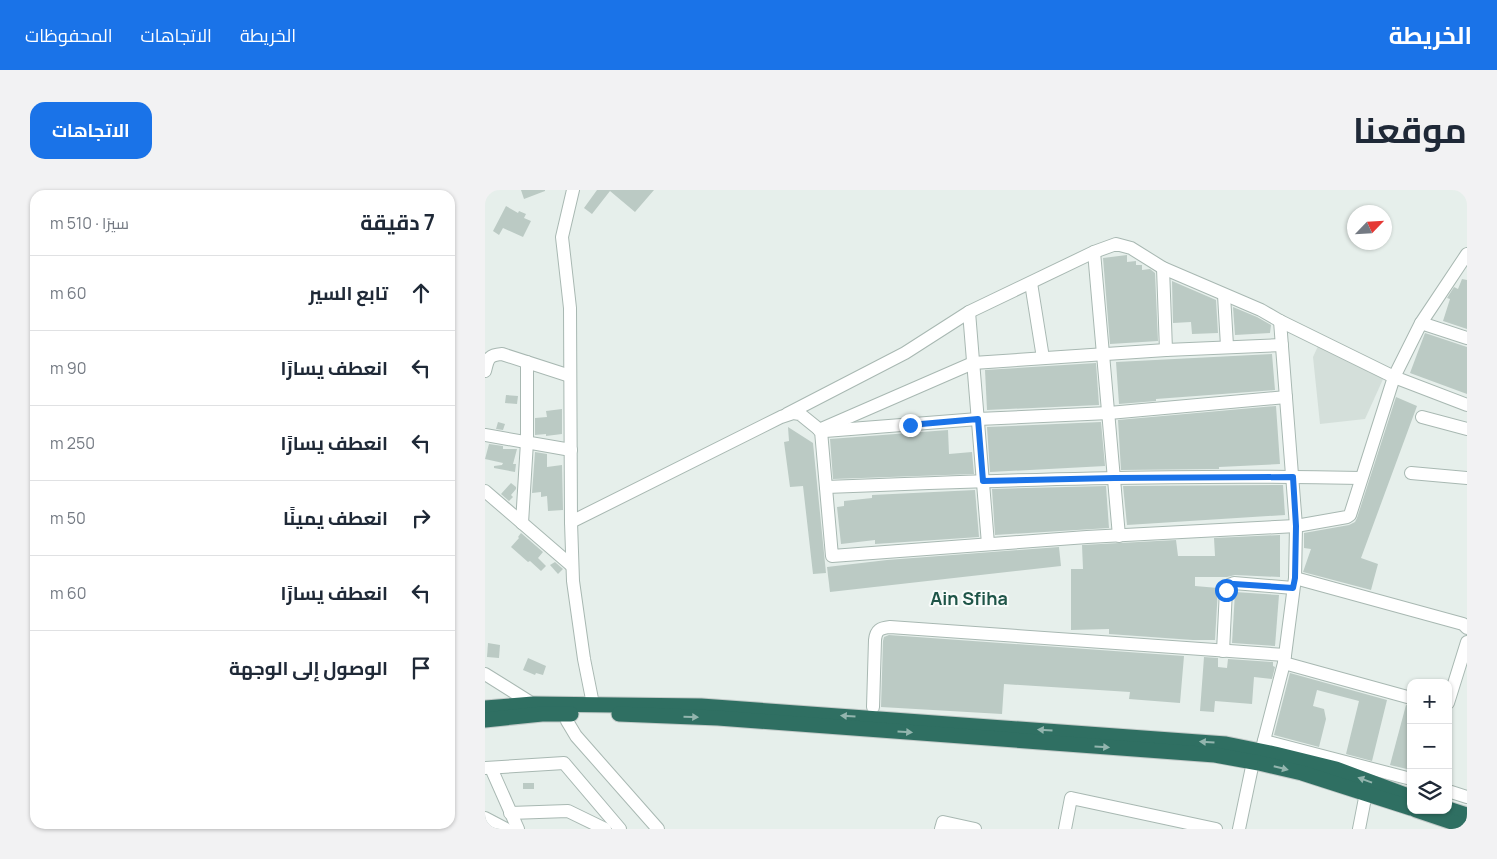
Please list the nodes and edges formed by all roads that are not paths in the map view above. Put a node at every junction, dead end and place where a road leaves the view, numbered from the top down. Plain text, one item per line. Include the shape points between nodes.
1 (573, 190) edge
2 (1095, 252) junction
3 (1467, 254) edge
4 (1163, 268) junction
5 (1462, 271) edge
6 (1031, 283) junction
7 (1224, 295) junction
8 (969, 312) junction
9 (1280, 321) junction
10 (1421, 323) junction
11 (1467, 338) edge
12 (1282, 345) junction
13 (1227, 346) junction
14 (1167, 350) junction
15 (1103, 354) junction
16 (1043, 358) junction
17 (527, 362) junction
18 (973, 363) junction
19 (485, 371) edge
20 (570, 376) junction
21 (1394, 376) junction
22 (1286, 398) junction
23 (1467, 405) edge
24 (1109, 413) junction
25 (781, 417) junction
26 (1422, 417) dead end
27 (978, 419) junction
28 (1467, 429) edge
29 (820, 430) junction
30 (485, 435) edge
31 (527, 442) junction
32 (571, 450) junction
33 (1411, 473) dead end
34 (1293, 477) junction
35 (1114, 478) junction
36 (1361, 478) junction
37 (1467, 478) edge
38 (983, 481) junction
39 (826, 487) junction
40 (485, 491) edge
41 (571, 522) junction
42 (523, 523) junction
43 (1296, 526) junction
44 (1119, 536) junction
45 (988, 544) junction
46 (572, 566) junction
47 (1294, 583) junction
48 (1467, 628) edge
49 (1467, 642) edge
50 (1223, 652) junction
51 (1284, 659) junction
52 (485, 674) edge
53 (1452, 690) edge
54 (1407, 697) edge
55 (593, 704) junction
56 (873, 707) dead end
57 (485, 708) edge
58 (535, 709) junction
59 (567, 714) junction
60 (485, 720) edge
61 (1260, 751) junction
62 (488, 768) edge
63 (1407, 778) edge
64 (1452, 791) edge
65 (1366, 793) junction
66 (1407, 795) edge
67 (1467, 796) edge
68 (1407, 807) edge
69 (1452, 810) edge
70 (510, 813) junction
71 (1428, 814) edge
72 (1467, 815) edge
73 (485, 818) edge
74 (1467, 827) edge
75 (506, 829) edge
76 (518, 829) edge
77 (605, 829) edge
78 (620, 829) edge
79 (657, 829) edge
80 (941, 829) edge
81 (975, 829) edge
82 (1065, 829) edge
83 (1216, 829) edge
84 (1239, 829) edge
85 (1359, 829) edge

1 - 20 street via 562,237 570,308
2 - 4 street via 1116,244 1131,248
2 - 6 street
2 - 15 street
3 - 5 street
4 - 7 street
4 - 14 street
5 - 10 street
6 - 8 street
6 - 16 street
7 - 9 street
7 - 13 street
8 - 18 street
8 - 25 street via 905,353
9 - 12 street
9 - 21 street
10 - 11 street
10 - 21 street
12 - 13 street
12 - 22 street
13 - 14 street
14 - 15 street
15 - 16 street
15 - 24 street
16 - 18 street
17 - 19 street via 502,354 493,355 488,359
17 - 20 street
17 - 31 street
18 - 27 street
18 - 29 street
20 - 32 street
21 - 23 street
21 - 36 street
22 - 24 street
22 - 34 street
24 - 27 street
24 - 35 street
25 - 29 street via 800,414
25 - 41 street
26 - 28 street
27 - 29 street
27 - 38 street
29 - 39 street
30 - 31 street
31 - 32 street
31 - 42 street
32 - 41 street
33 - 37 street
34 - 35 street
34 - 36 street
34 - 43 street
35 - 38 street
35 - 44 street
36 - 43 street via 1350,515
38 - 39 street
38 - 45 street
39 - 45 street via 831,556
40 - 42 street
41 - 46 street
42 - 46 street
43 - 44 street
43 - 47 street
44 - 45 street
46 - 55 street
47 - 48 street via 1463,624
47 - 50 street via 1229,585 1226,590
47 - 51 street
49 - 53 street
50 - 51 street
50 - 56 street via 883,628 876,633 875,640
51 - 54 street
51 - 61 street
52 - 58 street
55 - 58 highway
61 -> 55 highway via 1225,744 969,724 701,706
57 - 58 highway
58 - 59 highway
58 - 60 highway
59 -> 61 highway via 718,718 1215,755
59 - 79 street via 567,721 576,736
61 - 63 street
61 -> 65 highway via 1302,773
66 -> 61 highway via 1337,769
61 - 84 street
62 - 70 street
62 - 78 street via 564,763
64 - 67 street
65 - 68 highway
65 - 85 street
69 - 72 highway
70 - 76 street
70 - 77 street via 568,811
71 - 74 highway
73 - 75 street
80 - 81 street via 943,822
82 - 83 street via 1071,798

